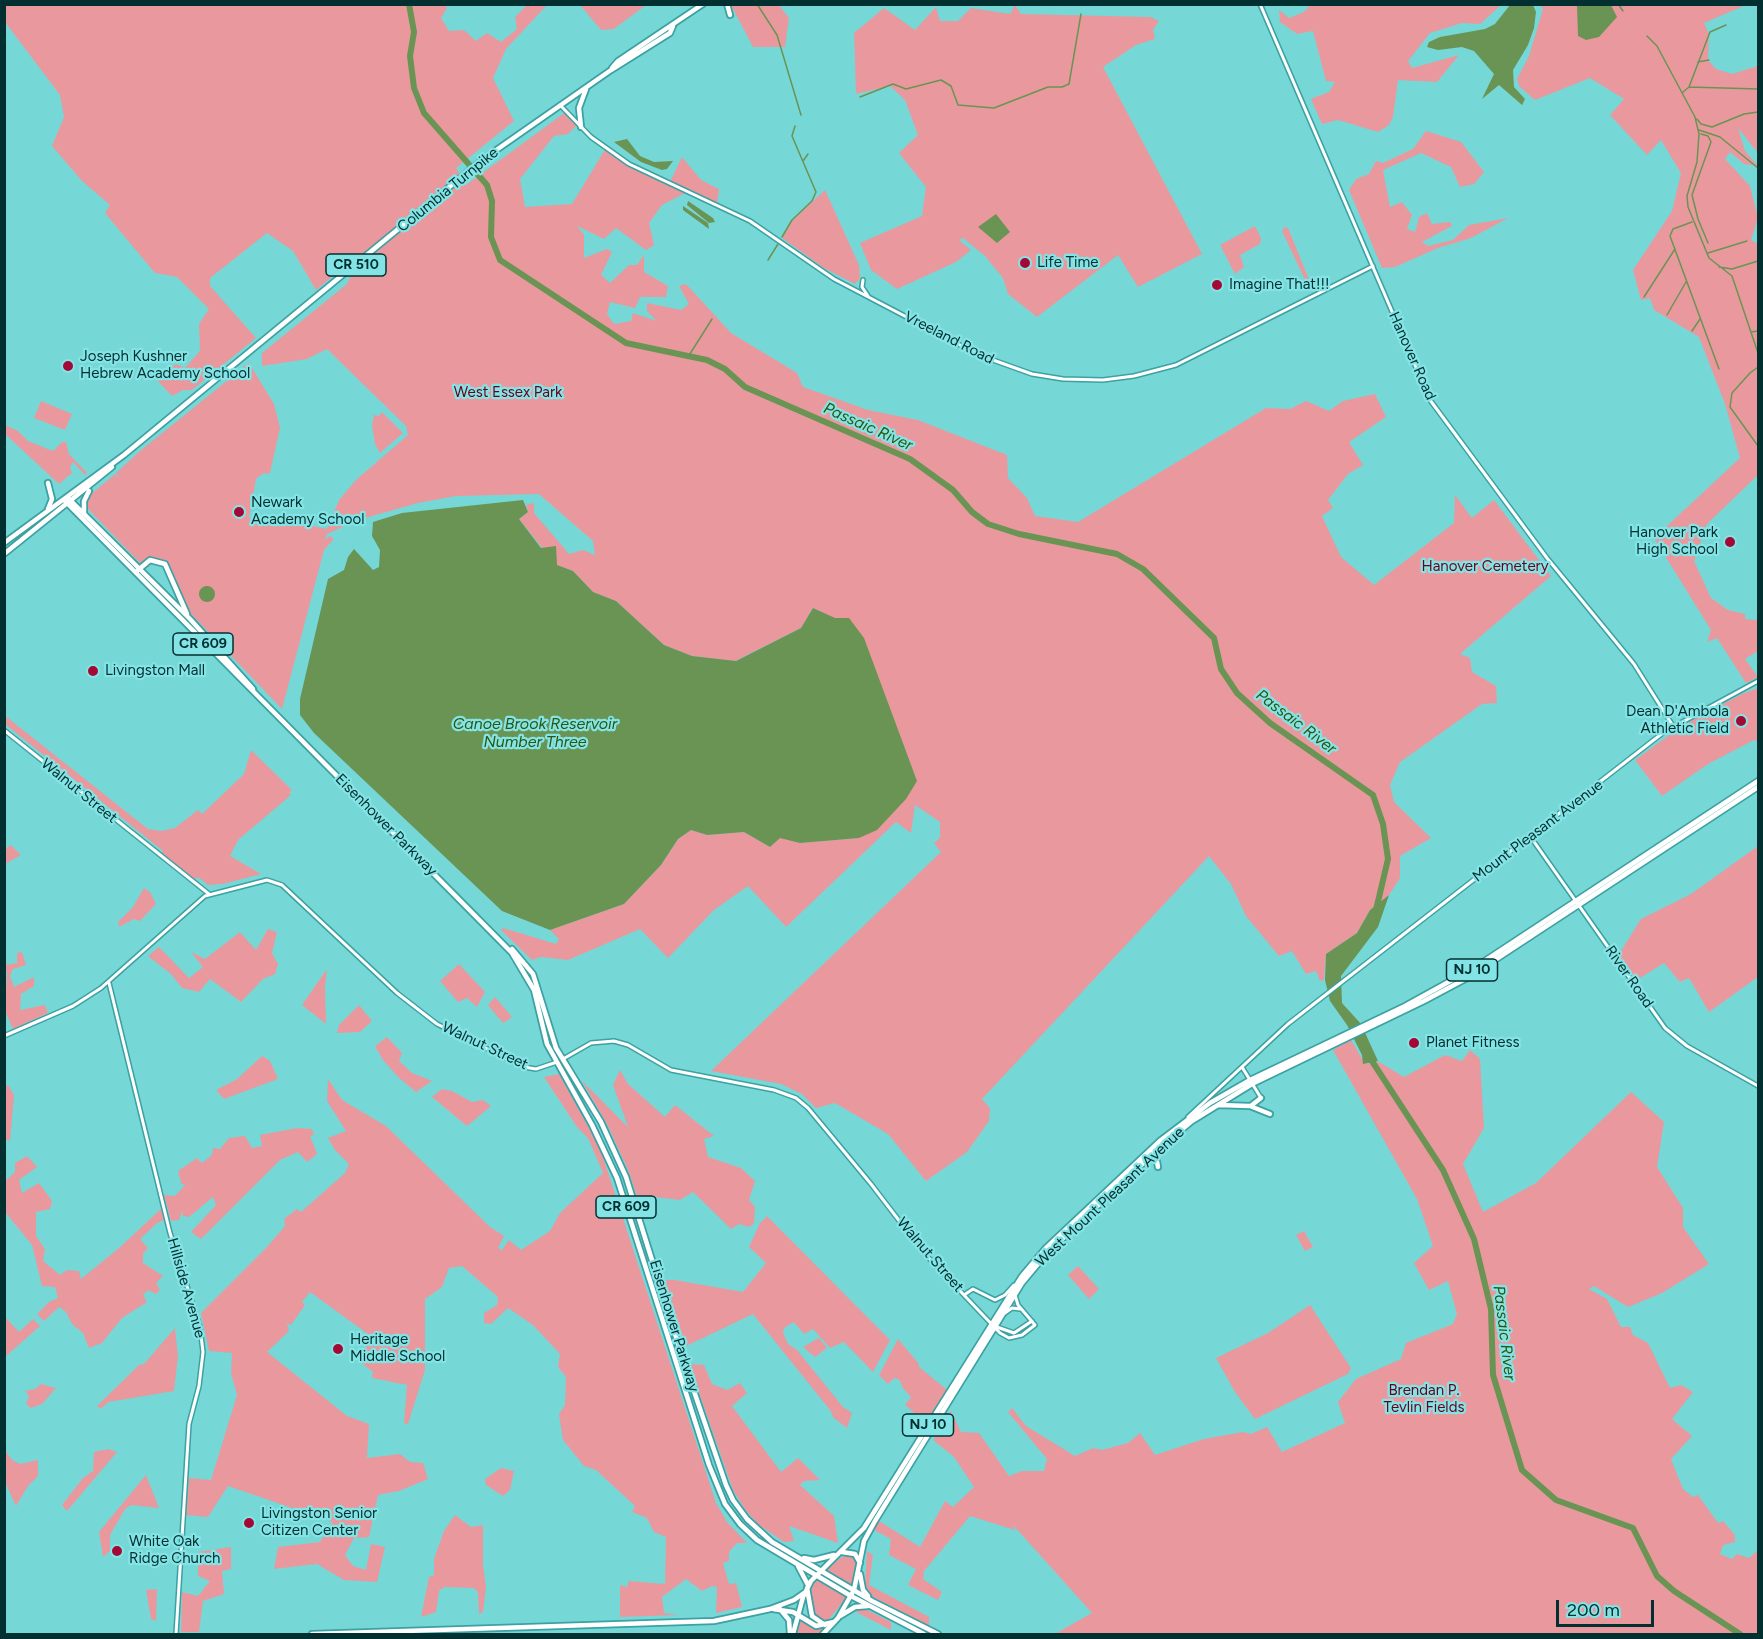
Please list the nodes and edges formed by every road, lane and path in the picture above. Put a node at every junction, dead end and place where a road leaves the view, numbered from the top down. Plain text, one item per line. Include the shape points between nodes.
1 (703, 4) edge
2 (727, 4) edge
3 (1260, 4) edge
4 (730, 15) dead end
5 (587, 86) junction
6 (560, 105) junction
7 (581, 127) junction
8 (1373, 267) junction
9 (863, 280) dead end
10 (869, 297) junction
11 (124, 455) junction
12 (48, 483) dead end
13 (94, 484) junction
14 (68, 501) junction
15 (58, 512) junction
16 (76, 512) junction
17 (45, 514) junction
18 (84, 514) junction
19 (4, 543) edge
20 (4, 554) edge
21 (139, 568) junction
22 (135, 574) junction
23 (190, 619) junction
24 (1758, 681) edge
25 (274, 712) junction
26 (1673, 726) junction
27 (4, 730) edge
28 (1758, 781) edge
29 (1758, 787) edge
30 (1530, 836) junction
31 (208, 894) junction
32 (1578, 904) junction
33 (109, 983) junction
34 (1363, 1028) junction
35 (1348, 1035) junction
36 (4, 1036) edge
37 (559, 1061) junction
38 (1242, 1067) junction
39 (1251, 1082) junction
40 (1758, 1086) edge
41 (1261, 1098) joint
42 (1213, 1106) junction
43 (1250, 1106) junction
44 (1270, 1114) dead end
45 (1187, 1119) junction
46 (1155, 1152) junction
47 (1144, 1162) junction
48 (1022, 1276) junction
49 (1016, 1292) junction
50 (964, 1295) junction
51 (1022, 1310) junction
52 (1032, 1321) junction
53 (995, 1323) junction
54 (840, 1553) junction
55 (796, 1556) junction
56 (794, 1562) junction
57 (860, 1563) junction
58 (817, 1572) junction
59 (860, 1572) junction
60 (807, 1588) junction
61 (854, 1590) junction
62 (851, 1596) junction
63 (870, 1604) junction
64 (770, 1609) junction
65 (780, 1609) junction
66 (798, 1615) junction
67 (836, 1620) junction
68 (825, 1625) junction
69 (176, 1635) edge
70 (312, 1635) edge
71 (791, 1635) edge
72 (823, 1635) edge
73 (924, 1635) edge
74 (938, 1635) edge

1 - 5 main road, Columbia Turnpike / CR 510 via 670,33
2 - 4 main road
3 - 8 street, Hanover Road
5 - 6 main road, Columbia Turnpike / CR 510
5 - 7 main road via 580,105
6 - 7 street, Vreeland Road
6 - 11 main road, Columbia Turnpike / CR 510 via 482,160
7 - 10 street, Vreeland Road via 629,164 750,221 822,272
8 - 10 street, Vreeland Road via 1188,360 1150,373 1103,380 1048,376 1004,365
8 - 26 street, Hanover Road via 1430,400 1541,551 1634,664
9 - 10 street
11 - 13 main road, Columbia Turnpike / CR 510
11 - 14 main road, Columbia Turnpike / CR 510
12 - 17 main road via 52,499
13 - 14 main road, Columbia Turnpike / CR 510
13 - 18 main road via 84,501
14 - 15 main road, Columbia Turnpike / CR 510
14 - 16 main road, Eisenhower Parkway / CR 609
14 - 17 main road, Columbia Turnpike / CR 510
14 - 18 main road, Eisenhower Parkway / CR 609
15 - 16 main road
15 - 20 main road, Columbia Turnpike / CR 510
16 - 22 main road, Eisenhower Parkway / CR 609
17 - 19 main road, Columbia Turnpike / CR 510
18 - 21 main road, Eisenhower Parkway / CR 609
21 - 22 main road
21 - 23 main road, Eisenhower Parkway / CR 609
21 - 23 main road via 150,560 165,564
22 - 25 main road, Eisenhower Parkway / CR 609
23 - 25 main road, Eisenhower Parkway / CR 609
24 - 26 street, Mount Pleasant Avenue
25 - 37 main road, Eisenhower Parkway / CR 609 via 499,938 528,979 544,1036
26 - 30 street, Mount Pleasant Avenue
27 - 31 street, Walnut Street
28 - 32 main road, NJ 10
29 - 32 main road, NJ 10
30 - 32 street, River Road
30 - 38 street, Mount Pleasant Avenue via 1288,1024
31 - 33 street
31 - 37 street, Walnut Street via 262,880 279,883 431,1020 524,1067 536,1069
32 - 34 main road, NJ 10 via 1471,970
32 - 34 main road, NJ 10 via 1495,961 1429,999
32 - 40 street, River Road via 1665,1028 1687,1046
33 - 36 street via 73,1006
33 - 69 street, Hillside Avenue via 170,1233 200,1327 203,1352 189,1424
34 - 35 main road, NJ 10
35 - 39 main road, NJ 10
35 - 39 main road, NJ 10
37 - 50 street, Walnut Street via 591,1043 614,1041 671,1070 796,1098 871,1184 924,1253
37 - 55 main road, Eisenhower Parkway / CR 609 via 601,1122 626,1177 726,1485 747,1519 772,1542
37 - 56 main road, Eisenhower Parkway / CR 609 via 617,1179 716,1487 744,1528
38 - 39 street
38 - 45 street, Mount Pleasant Avenue
39 - 41 street
39 - 42 main road, NJ 10
39 - 45 main road, NJ 10
41 - 43 main road
42 - 43 main road
42 - 46 main road, West Mount Pleasant Avenue / NJ 10
43 - 44 main road
45 - 48 main road, West Mount Pleasant Avenue / NJ 10 via 1057,1238
46 - 47 main road, West Mount Pleasant Avenue / NJ 10
46 - 47 main road via 1158,1167
47 - 49 main road, West Mount Pleasant Avenue / NJ 10 via 1047,1253
48 - 50 street via 1000,1299 990,1299 973,1289
48 - 53 main road, West Mount Pleasant Avenue / NJ 10
49 - 51 street via 1016,1302
49 - 53 main road, West Mount Pleasant Avenue / NJ 10
50 - 53 street, Walnut Street
51 - 52 street
51 - 53 street via 1010,1309
52 - 53 street via 1014,1333
52 - 53 street, Walnut Street via 1035,1325 1013,1338 1003,1335
53 - 54 main road, West Mount Pleasant Avenue / NJ 10 via 864,1528
53 - 57 main road, West Mount Pleasant Avenue / NJ 10 via 874,1521 864,1541
54 - 55 main road via 814,1560
54 - 57 main road via 855,1554
54 - 58 main road, NJ 10
55 - 58 main road, Eisenhower Parkway / CR 609
56 - 58 main road, Eisenhower Parkway / CR 609
56 - 60 main road via 803,1573
57 - 59 main road, NJ 10
58 - 60 main road, NJ 10
58 - 61 main road, Eisenhower Parkway / CR 609
58 - 62 main road, Eisenhower Parkway / CR 609
59 - 61 main road, NJ 10
59 - 63 main road
60 - 64 main road via 794,1600
60 - 66 main road, NJ 10
60 - 68 main road via 812,1616
61 - 62 main road, NJ 10
61 - 63 main road, Eisenhower Parkway / CR 609
62 - 63 main road, Eisenhower Parkway / CR 609
62 - 67 main road, NJ 10
63 - 67 main road via 855,1607
63 - 73 main road, Eisenhower Parkway / CR 609
63 - 74 main road, Eisenhower Parkway / CR 609
64 - 65 main road
64 - 70 main road via 714,1621
65 - 66 main road
65 - 71 main road via 789,1620
66 - 68 main road via 816,1626
66 - 71 main road, NJ 10
67 - 68 main road
67 - 72 main road, NJ 10

